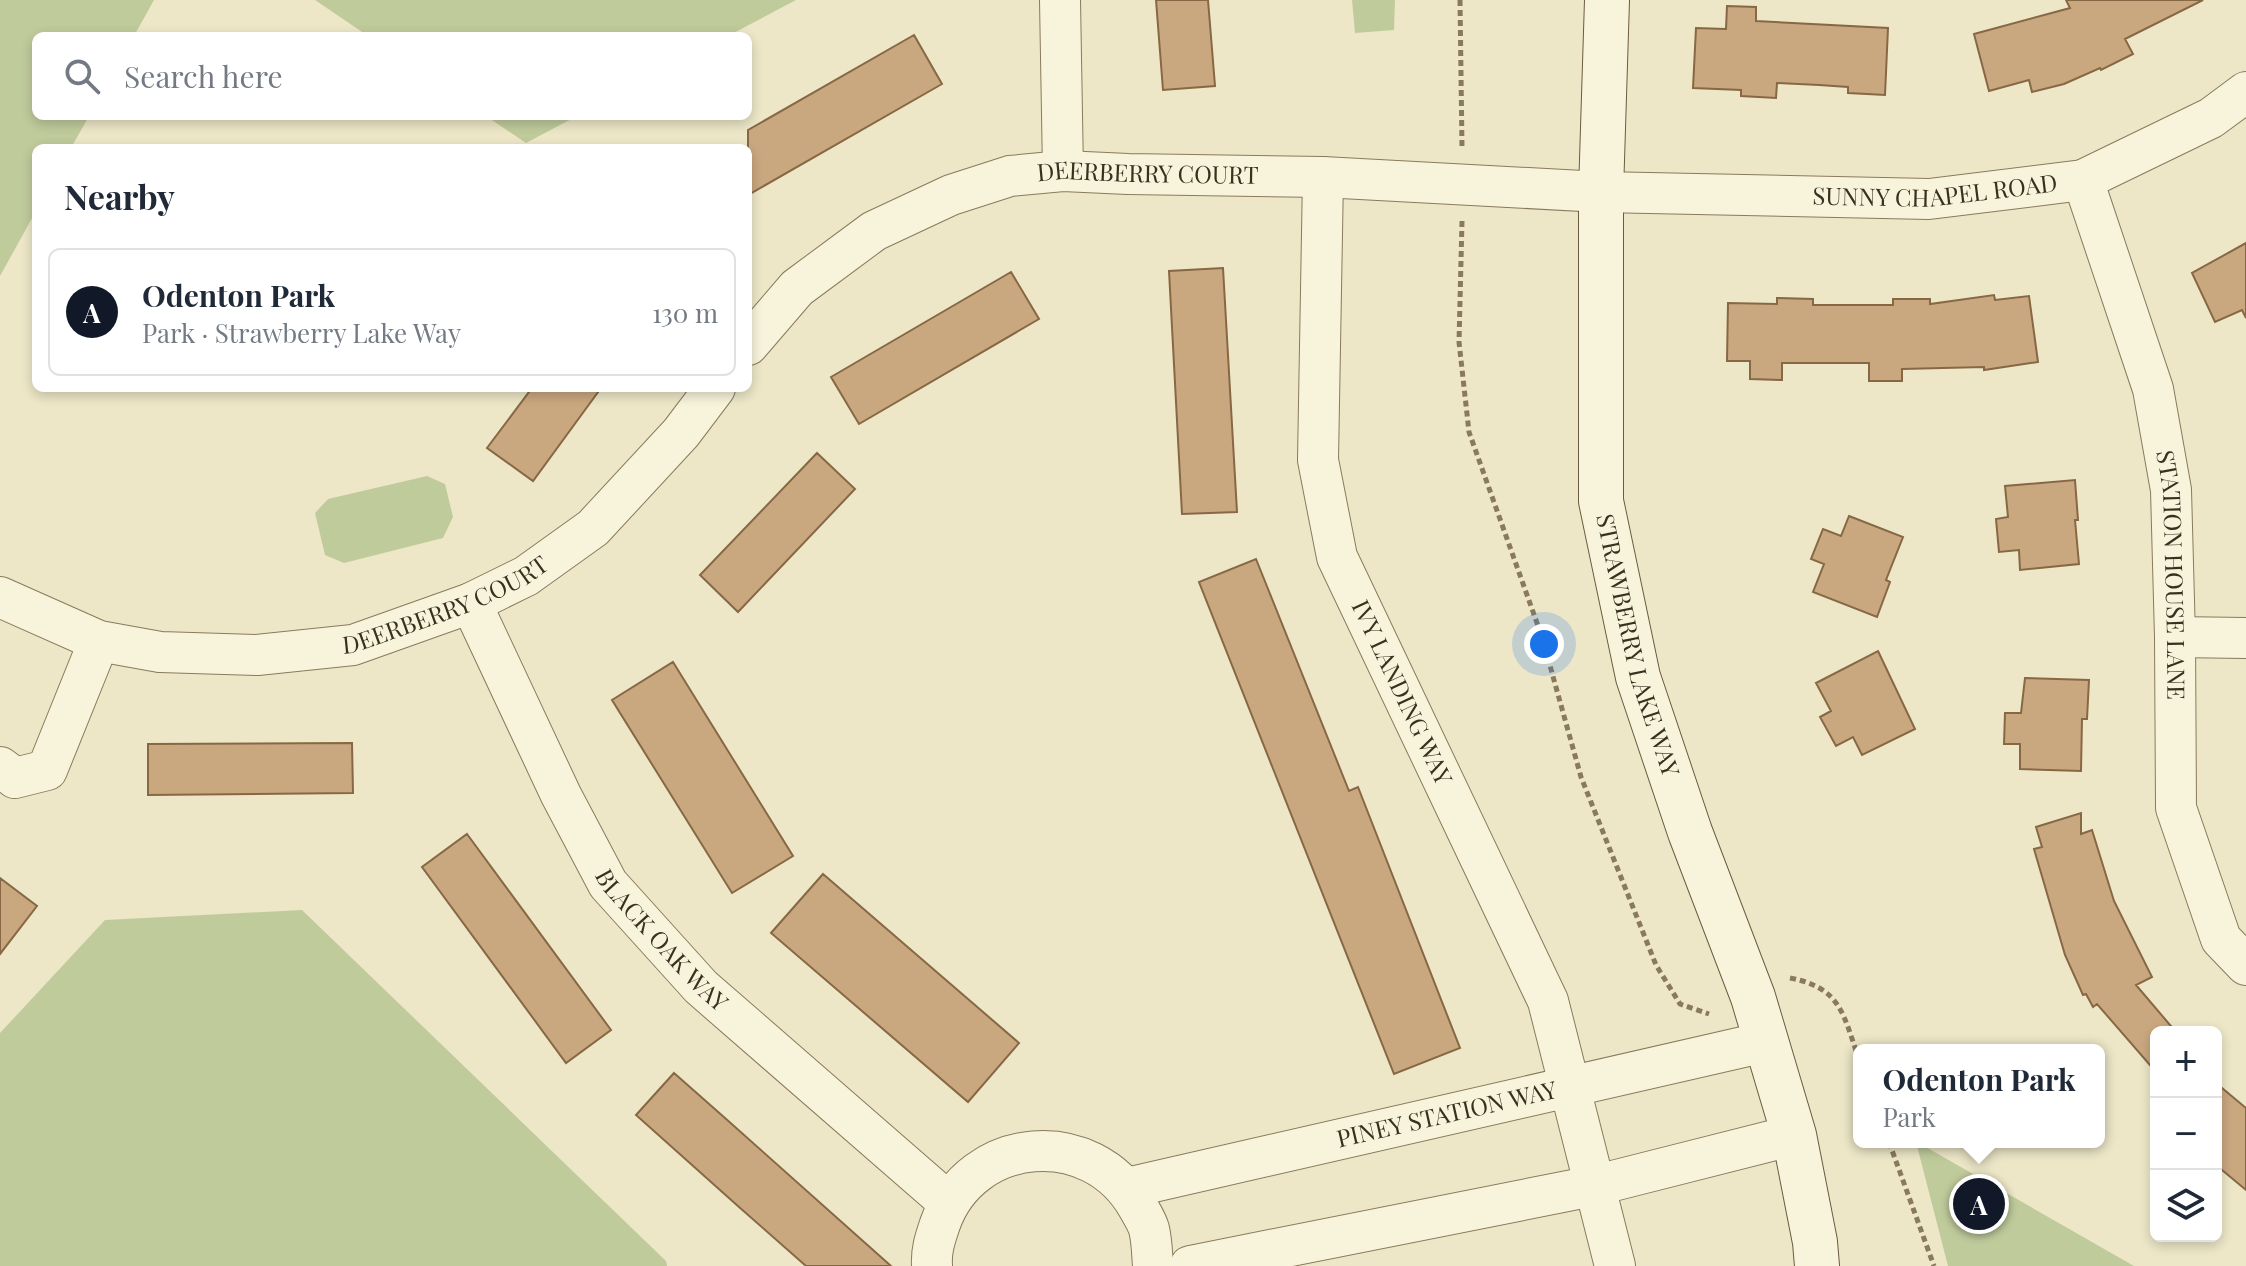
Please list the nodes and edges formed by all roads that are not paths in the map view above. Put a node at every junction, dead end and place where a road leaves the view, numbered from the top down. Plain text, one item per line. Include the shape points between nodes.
1 (1060, 0) edge
2 (1607, 0) edge
3 (2246, 92) edge
4 (1063, 171) junction
5 (1323, 177) junction
6 (2083, 180) junction
7 (1601, 192) junction
8 (752, 340) edge
9 (712, 392) edge
10 (0, 597) edge
11 (471, 603) junction
12 (2175, 637) junction
13 (2246, 638) edge
14 (99, 641) junction
15 (0, 767) edge
16 (2246, 965) edge
17 (1765, 1042) junction
18 (1569, 1089) junction
19 (1794, 1135) junction
20 (1593, 1186) junction
21 (1127, 1188) junction
22 (948, 1202) junction
23 (932, 1266) edge
24 (1153, 1266) edge
25 (1190, 1266) edge
26 (1615, 1266) edge
27 (1817, 1266) edge

1 - 4 street
2 - 7 street, STRAWBERRY LAKE WAY
3 - 6 street, SUNNY CHAPEL ROAD via 2211,118
4 - 5 street, DEERBERRY COURT
4 - 8 street, DEERBERRY COURT via 1010,176 951,195 874,231 797,288
5 - 7 street, DEERBERRY COURT
5 - 18 street, IVY LANDING WAY via 1318,460 1337,557 1548,1001
6 - 7 street, SUNNY CHAPEL ROAD via 1929,199
6 - 12 street, STATION HOUSE LANE via 2153,389 2171,490
7 - 17 street, STRAWBERRY LAKE WAY via 1601,501 1638,677
9 - 11 street, DEERBERRY COURT via 593,528 526,576
10 - 14 street, DEERBERRY COURT
11 - 14 street, DEERBERRY COURT via 353,645 257,655 160,652
11 - 22 street, BLACK OAK WAY via 608,884 701,987
12 - 13 street
12 - 16 street, STATION HOUSE LANE via 2176,808 2221,939
14 - 15 street via 47,770 15,778
17 - 18 street, PINEY STATION WAY
17 - 19 street, STRAWBERRY LAKE WAY
18 - 20 street, IVY LANDING WAY
18 - 21 street, PINEY STATION WAY
19 - 20 street
19 - 27 street, STRAWBERRY LAKE WAY
20 - 25 street
20 - 26 street, IVY LANDING WAY
21 - 22 street via 1105,1169 1068,1153 1037,1150 997,1159 976,1172
21 - 24 street via 1149,1228
22 - 23 street via 931,1250

